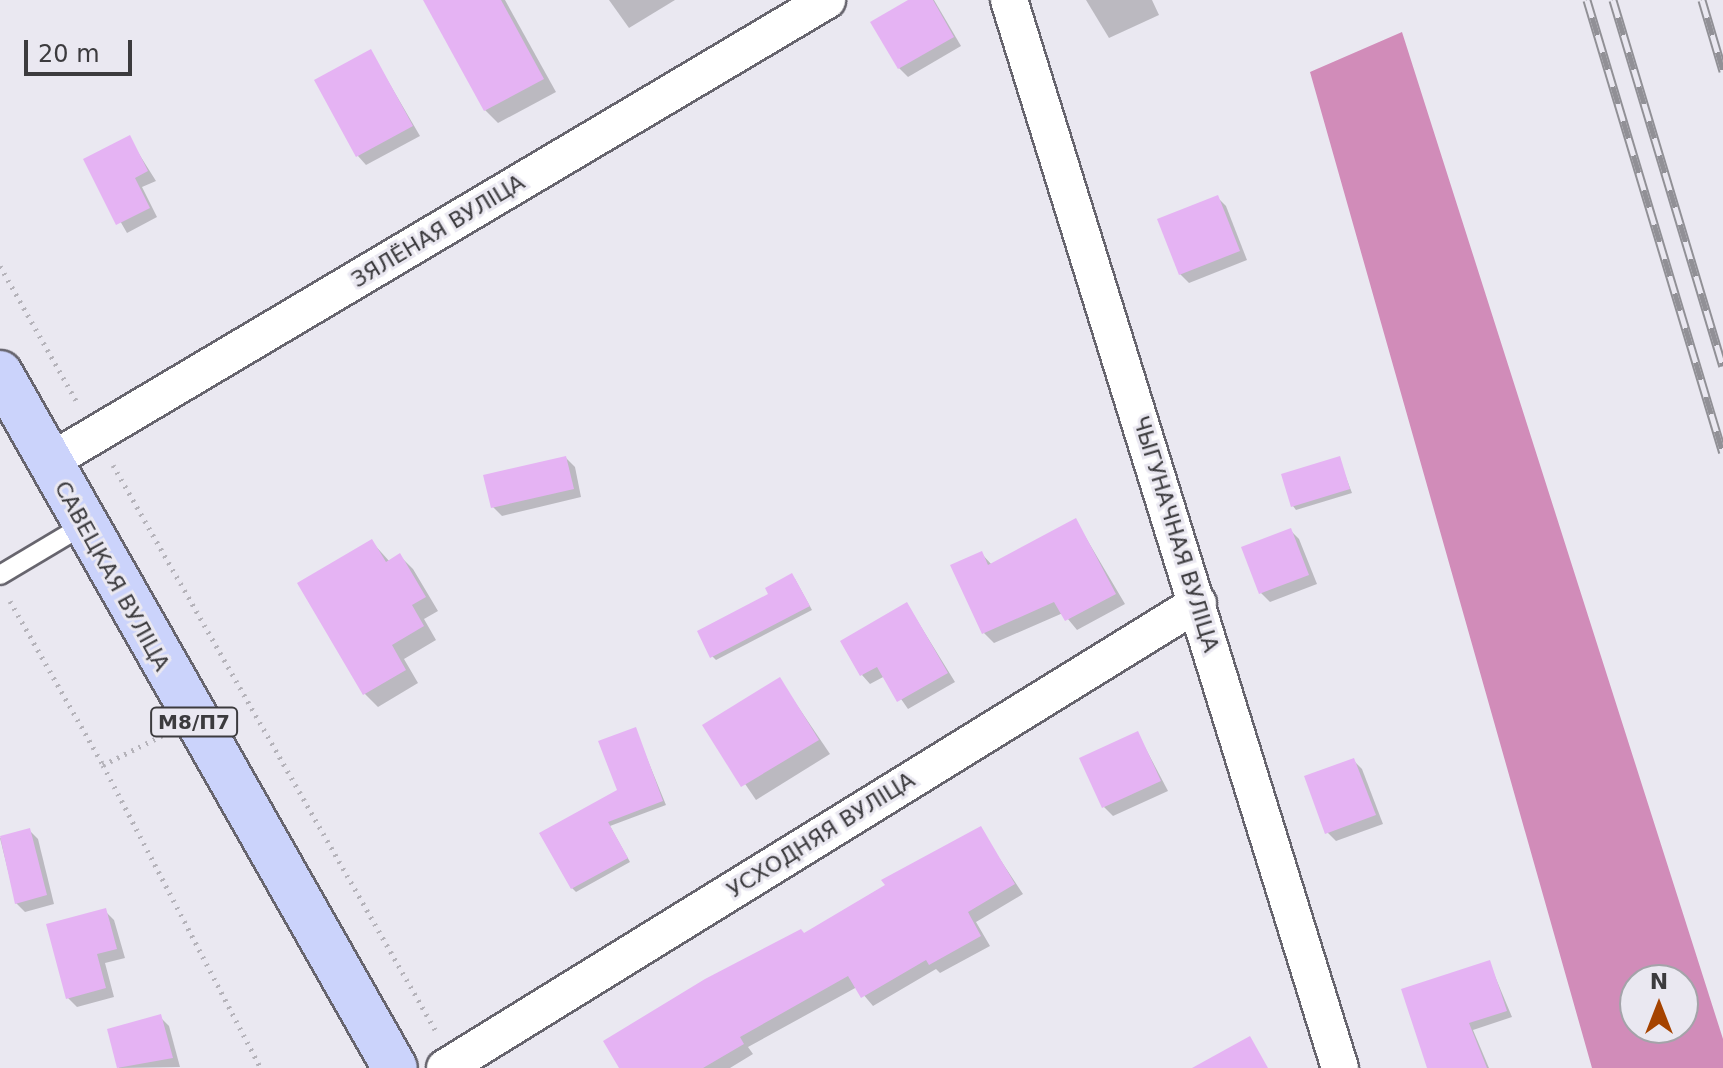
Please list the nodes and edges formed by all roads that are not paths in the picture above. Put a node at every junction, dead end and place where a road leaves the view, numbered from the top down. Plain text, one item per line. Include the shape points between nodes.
1 (827, 0) edge
2 (1009, 0) edge
3 (0, 373) edge
4 (49, 462) junction
5 (84, 525) junction
6 (0, 575) edge
7 (1198, 603) junction
8 (450, 1065) edge
9 (395, 1068) edge
10 (1340, 1068) edge

1 - 4 street, ЗЯЛЁНАЯ ВУЛІЦА
2 - 7 street, ЧЫГУНАЧНАЯ ВУЛІЦА
3 - 4 main road, САВЕЦКАЯ ВУЛІЦА / М8/П7
4 - 5 main road, САВЕЦКАЯ ВУЛІЦА / М8/П7
5 - 6 lane
5 - 9 main road, САВЕЦКАЯ ВУЛІЦА / М8/П7
7 - 8 street, УСХОДНЯЯ ВУЛІЦА
7 - 10 street, ЧЫГУНАЧНАЯ ВУЛІЦА

